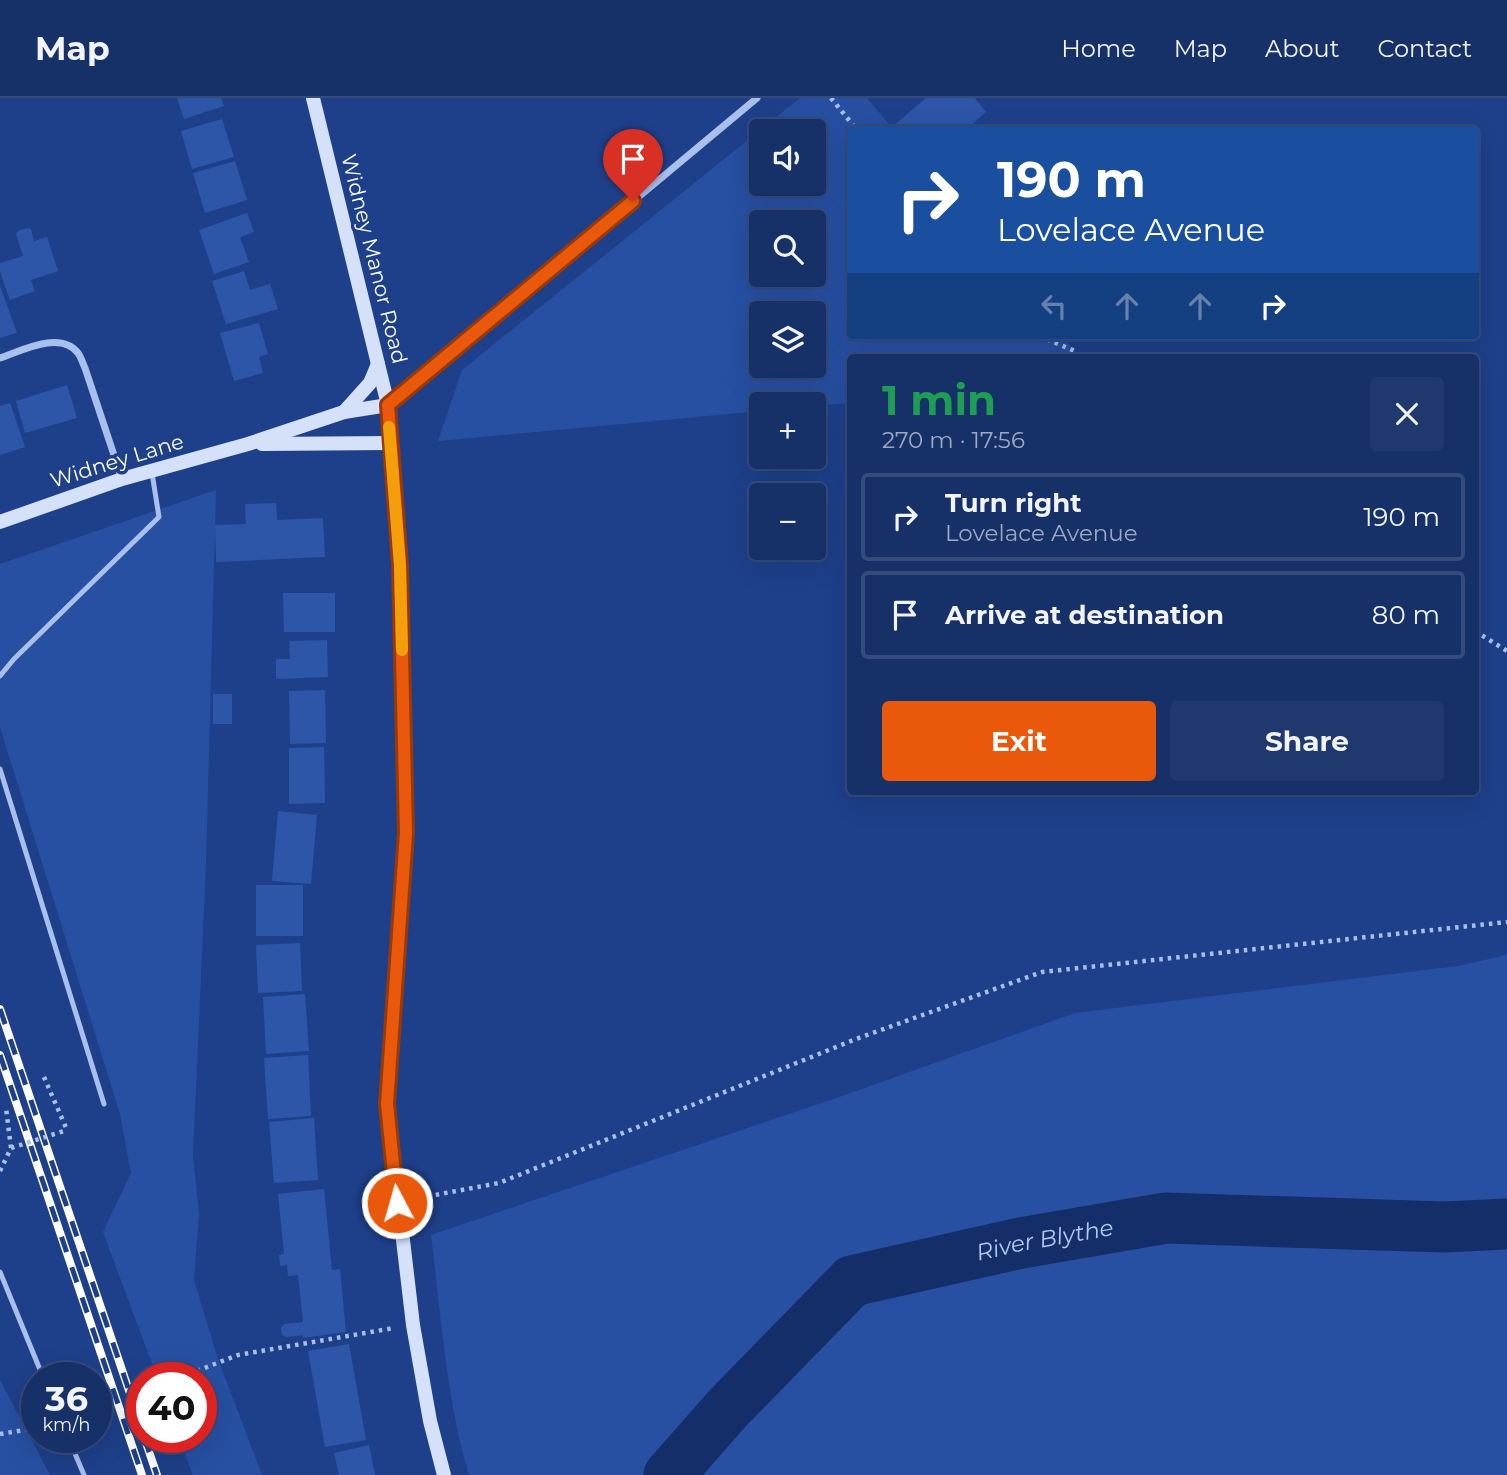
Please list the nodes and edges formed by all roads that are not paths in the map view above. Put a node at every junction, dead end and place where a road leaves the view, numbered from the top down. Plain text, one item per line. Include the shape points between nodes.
1 (313, 98) edge
2 (757, 98) edge
3 (0, 358) edge
4 (378, 364) junction
5 (388, 405) junction
6 (344, 412) junction
7 (390, 443) junction
8 (247, 444) junction
9 (151, 470) junction
10 (122, 479) junction
11 (0, 522) edge
12 (0, 677) edge
13 (0, 769) edge
14 (104, 1104) dead end
15 (0, 1272) edge
16 (37, 1362) edge
17 (75, 1453) edge
18 (84, 1475) edge
19 (444, 1475) edge

1 - 4 street, Widney Manor Road
2 - 5 street
3 - 10 street via 46,343 63,344 77,352
4 - 5 street, Widney Manor Road
4 - 6 street, Widney Lane via 370,383
5 - 6 street, Widney Lane
5 - 7 street, Widney Manor Road
6 - 8 street, Widney Lane
7 - 8 street, Widney Lane
7 - 19 street, Widney Manor Road via 400,565 406,833 387,1104 413,1325
8 - 9 street, Widney Lane
9 - 10 street, Widney Lane
9 - 12 lane via 159,517
10 - 11 street, Widney Lane
13 - 14 lane
15 - 16 lane
17 - 18 lane

